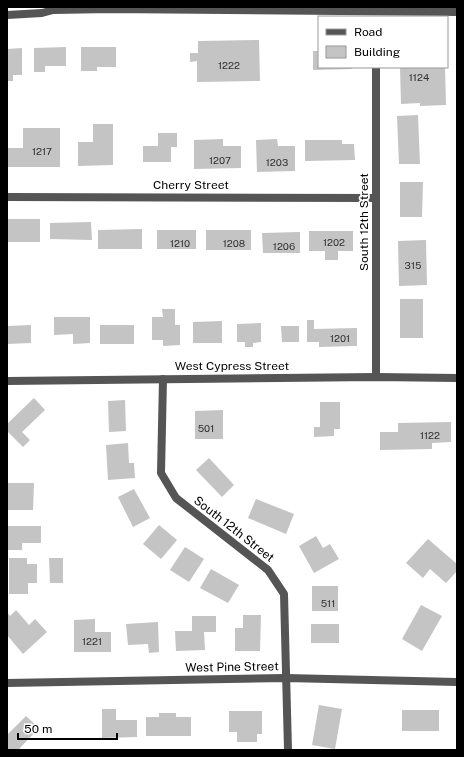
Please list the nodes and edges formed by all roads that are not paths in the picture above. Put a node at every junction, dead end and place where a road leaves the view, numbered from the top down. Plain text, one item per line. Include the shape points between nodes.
1 (51, 8) edge
2 (457, 12) edge
3 (377, 14) edge
4 (7, 15) edge
5 (376, 68) edge
6 (7, 197) edge
7 (376, 198) junction
8 (376, 377) junction
9 (457, 378) edge
10 (163, 379) junction
11 (7, 381) edge
12 (286, 678) junction
13 (457, 682) edge
14 (7, 683) edge
15 (288, 750) edge

1 - 3 street
1 - 4 street via 42,12
2 - 3 street
5 - 7 street, South 12th Street
6 - 7 street, Cherry Street
7 - 8 street, South 12th Street
8 - 9 street, West Cypress Street
8 - 10 street, West Cypress Street
10 - 11 street, West Cypress Street
10 - 12 street, South 12th Street via 161,473 176,498 268,570 284,594
12 - 13 street, West Pine Street
12 - 14 street, West Pine Street
12 - 15 street, South 12th Street

